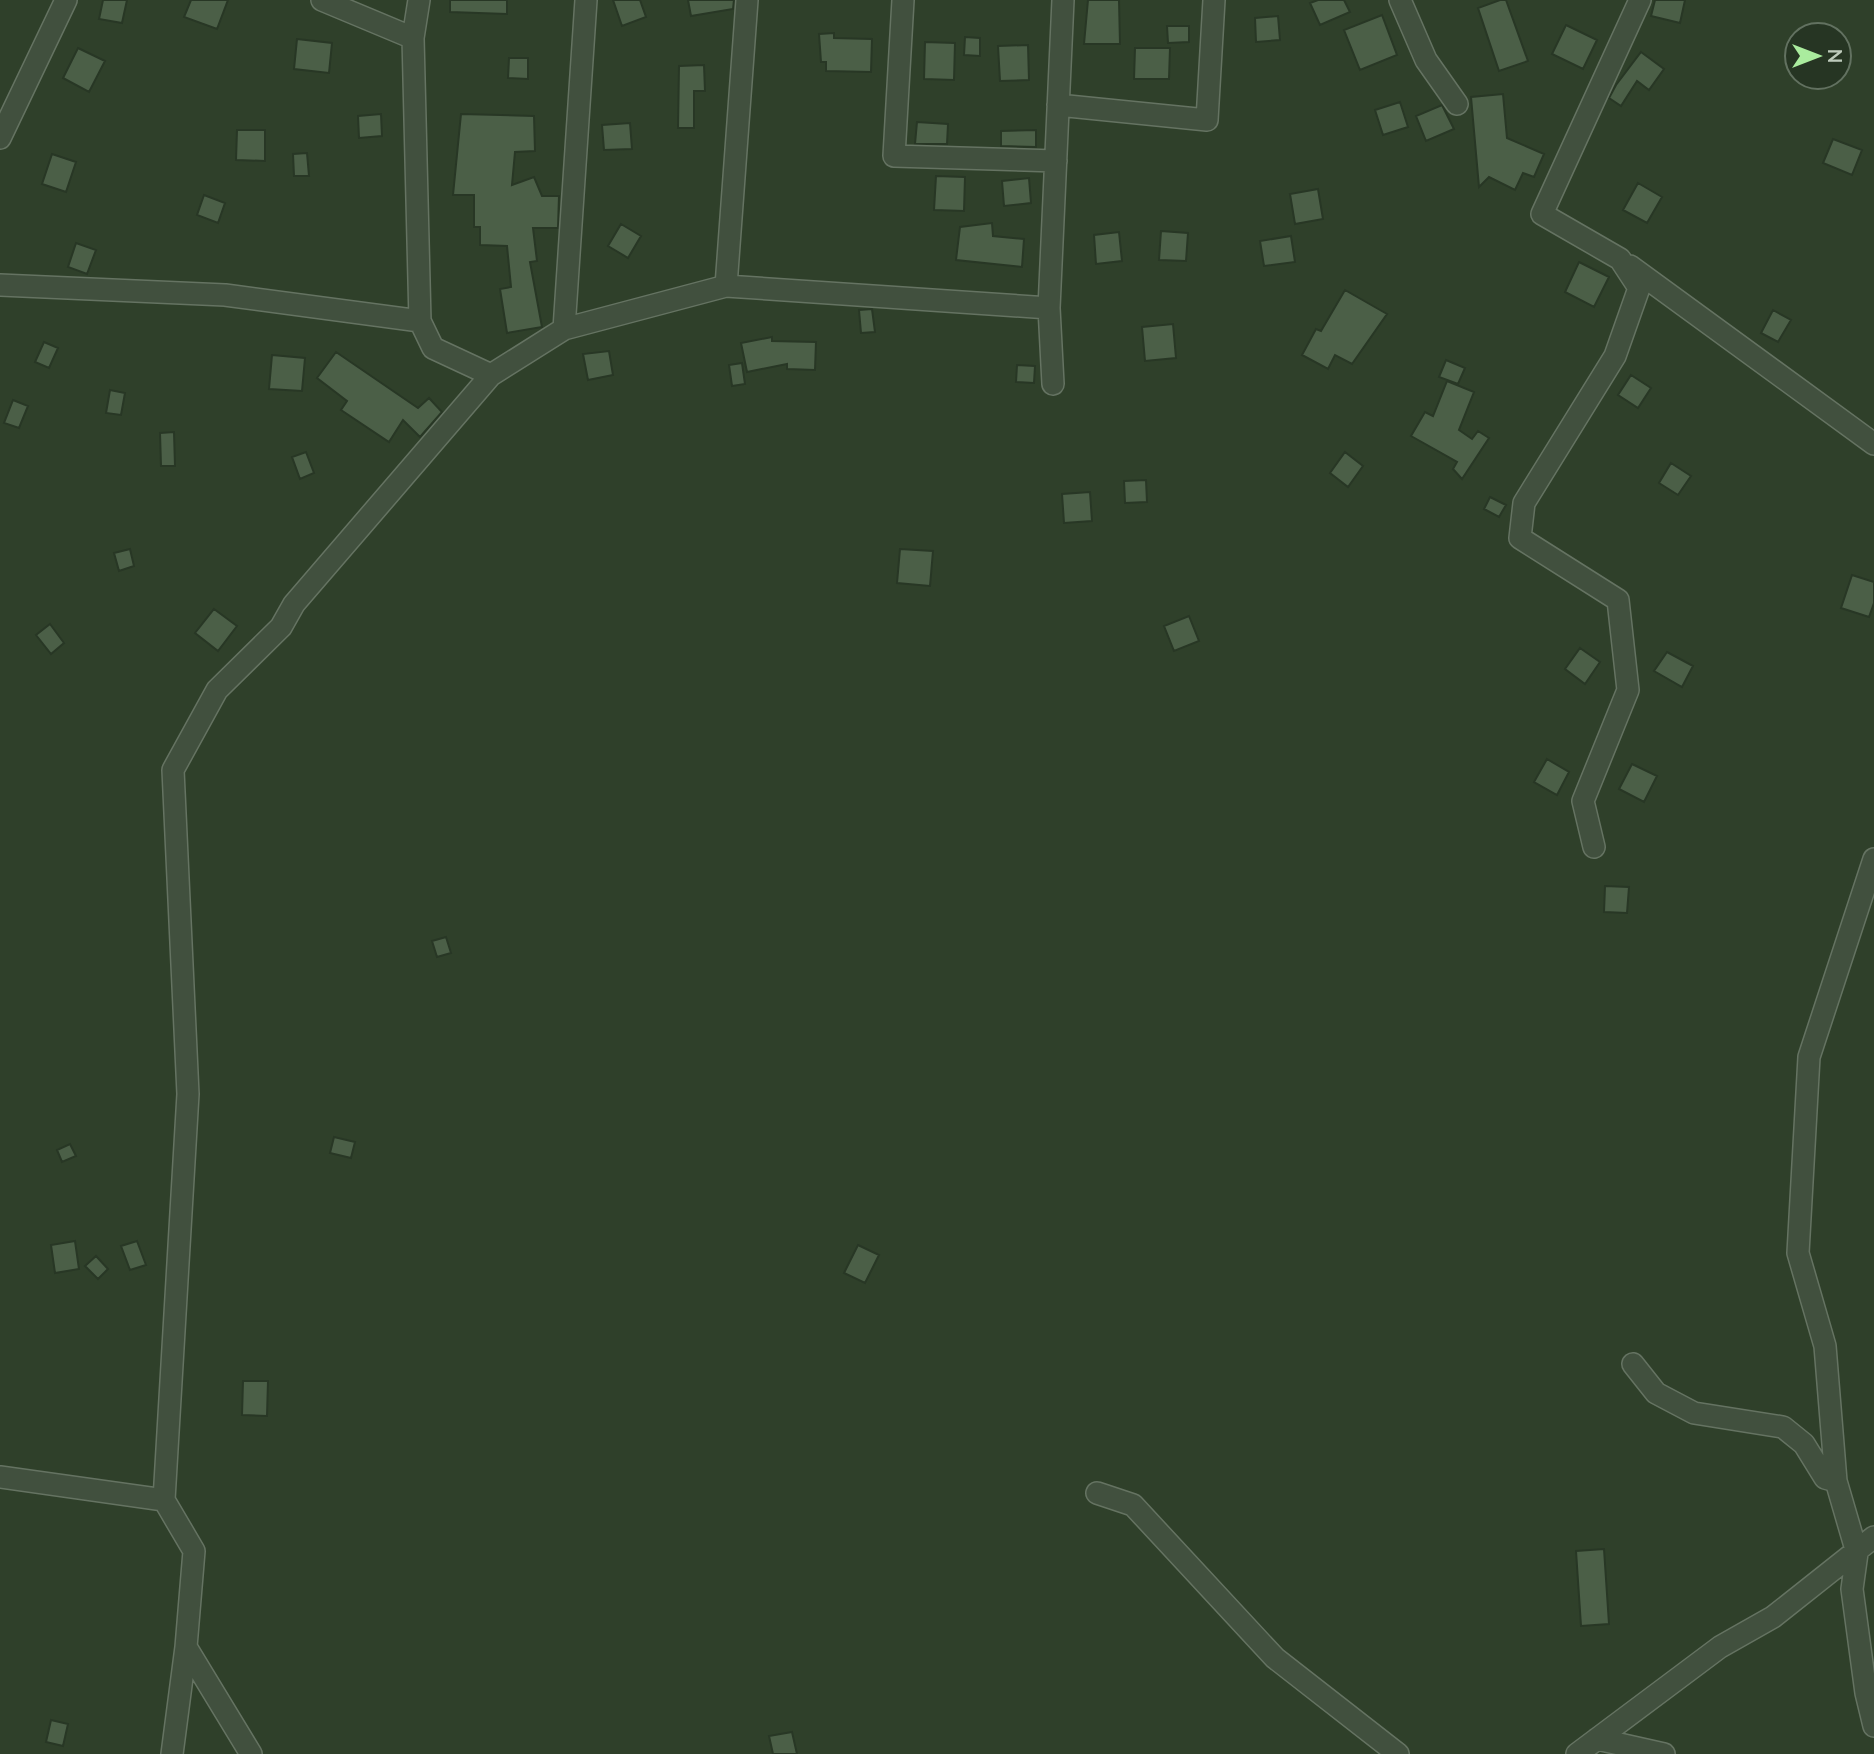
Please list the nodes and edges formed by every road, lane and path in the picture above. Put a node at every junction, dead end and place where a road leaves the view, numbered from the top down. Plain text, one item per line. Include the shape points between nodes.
1 (66, 0) edge
2 (322, 0) edge
3 (419, 0) edge
4 (586, 0) edge
5 (747, 0) edge
6 (903, 0) edge
7 (1063, 0) edge
8 (1214, 0) edge
9 (1401, 0) edge
10 (1640, 0) edge
11 (414, 38) junction
12 (1457, 104) dead end
13 (1058, 105) junction
14 (0, 138) edge
15 (1056, 161) junction
16 (1620, 259) junction
17 (0, 285) edge
18 (726, 286) junction
19 (1049, 308) junction
20 (420, 321) junction
21 (564, 329) junction
22 (491, 375) junction
23 (1053, 384) dead end
24 (1874, 444) edge
25 (1594, 847) dead end
26 (1874, 859) edge
27 (1633, 1364) dead end
28 (0, 1477) edge
29 (1836, 1481) junction
30 (1097, 1493) dead end
31 (164, 1500) junction
32 (1874, 1537) edge
33 (1857, 1553) junction
34 (186, 1647) junction
35 (1874, 1726) edge
36 (1597, 1739) junction
37 (172, 1754) edge
38 (251, 1754) edge
39 (1398, 1754) edge
40 (1577, 1754) edge
41 (1664, 1754) edge

1 - 14 street
2 - 11 street
3 - 11 street
4 - 21 street
5 - 18 street
6 - 15 street via 894,156
7 - 13 street
8 - 13 street via 1207,120
9 - 12 street via 1426,60
10 - 16 street via 1542,214
11 - 20 street
13 - 15 street
15 - 19 street
16 - 24 street
16 - 25 street via 1639,288 1615,356 1524,503 1520,538 1618,600 1628,690 1583,801
17 - 20 street via 225,295
18 - 19 street
18 - 21 street
19 - 23 street
20 - 22 street via 433,348
21 - 22 street
22 - 31 street via 293,604 281,628 217,690 173,771 188,1094
26 - 29 street via 1808,1070 1798,1254 1825,1346
27 - 29 street via 1656,1393 1694,1413 1783,1427 1804,1444 1825,1478
28 - 31 street
29 - 33 street
30 - 39 street via 1133,1505 1275,1658
31 - 34 street via 194,1551
32 - 33 street
33 - 35 street via 1852,1589
33 - 36 street
34 - 37 street
34 - 38 street
36 - 40 street
36 - 41 street

